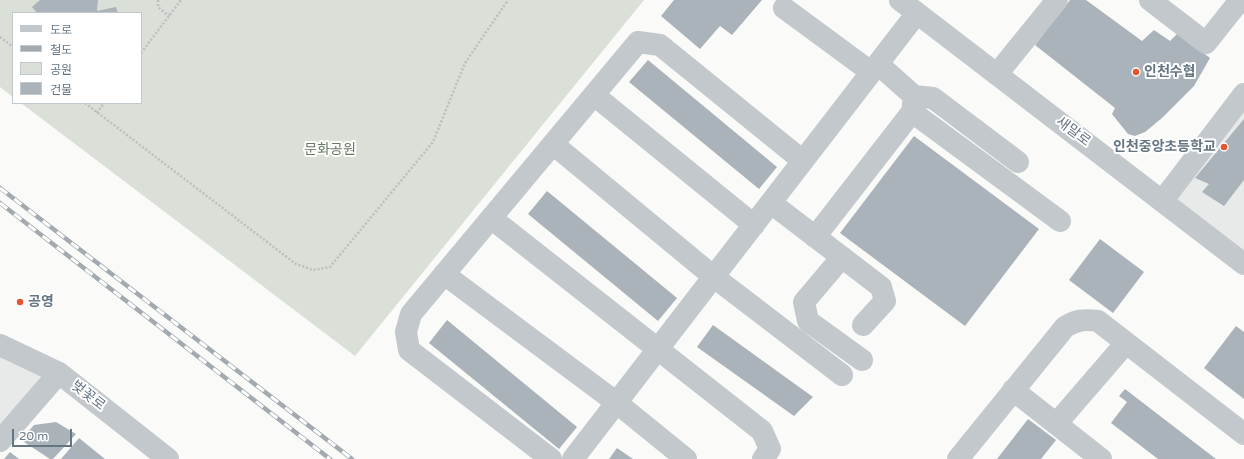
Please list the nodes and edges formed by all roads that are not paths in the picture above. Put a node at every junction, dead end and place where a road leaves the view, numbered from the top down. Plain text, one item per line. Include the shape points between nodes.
1 (1057, 0) edge
2 (1150, 0) edge
3 (1240, 0) edge
4 (909, 6) edge
5 (784, 8) dead end
6 (875, 68) junction
7 (997, 74) junction
8 (1244, 94) edge
9 (594, 95) junction
10 (913, 104) junction
11 (553, 144) junction
12 (803, 161) junction
13 (1018, 162) dead end
14 (1162, 200) junction
15 (771, 203) junction
16 (491, 218) junction
17 (1060, 221) dead end
18 (754, 225) junction
19 (815, 237) junction
20 (842, 257) junction
21 (1244, 264) edge
22 (444, 274) junction
23 (714, 277) junction
24 (863, 325) dead end
25 (1126, 342) junction
26 (0, 345) edge
27 (658, 350) junction
28 (862, 360) dead end
29 (59, 373) junction
30 (842, 375) dead end
31 (1013, 390) junction
32 (617, 403) junction
33 (1056, 424) junction
34 (1244, 434) edge
35 (0, 441) edge
36 (168, 459) edge
37 (551, 459) edge
38 (573, 459) edge
39 (686, 459) edge
40 (763, 459) edge
41 (958, 459) edge
42 (1101, 459) edge

1 - 7 street
2 - 3 street via 1206,43
4 - 6 street
4 - 7 street, 새말로
5 - 6 street
6 - 10 street
6 - 12 street
7 - 14 street, 새말로
8 - 14 street
9 - 11 street
9 - 12 street via 638,42 660,46
9 - 18 street
10 - 13 street via 933,98
10 - 17 street
10 - 19 street
11 - 16 street
11 - 23 street
12 - 15 street
14 - 21 street, 새말로
15 - 18 street
15 - 19 street
16 - 22 street
16 - 27 street
18 - 23 street
19 - 20 street
20 - 24 street via 881,287 885,301
20 - 28 street via 804,302 808,321
22 - 32 street
22 - 37 street via 411,314 406,332 409,350
23 - 27 street
23 - 30 street
25 - 31 street via 1098,321 1076,320 1065,327
25 - 33 street
25 - 34 street
26 - 29 street, 벚꽃로
27 - 32 street
27 - 40 street via 762,431 770,449
29 - 35 street
29 - 36 street, 벚꽃로
31 - 33 street
31 - 41 street
32 - 38 street
32 - 39 street
33 - 42 street

